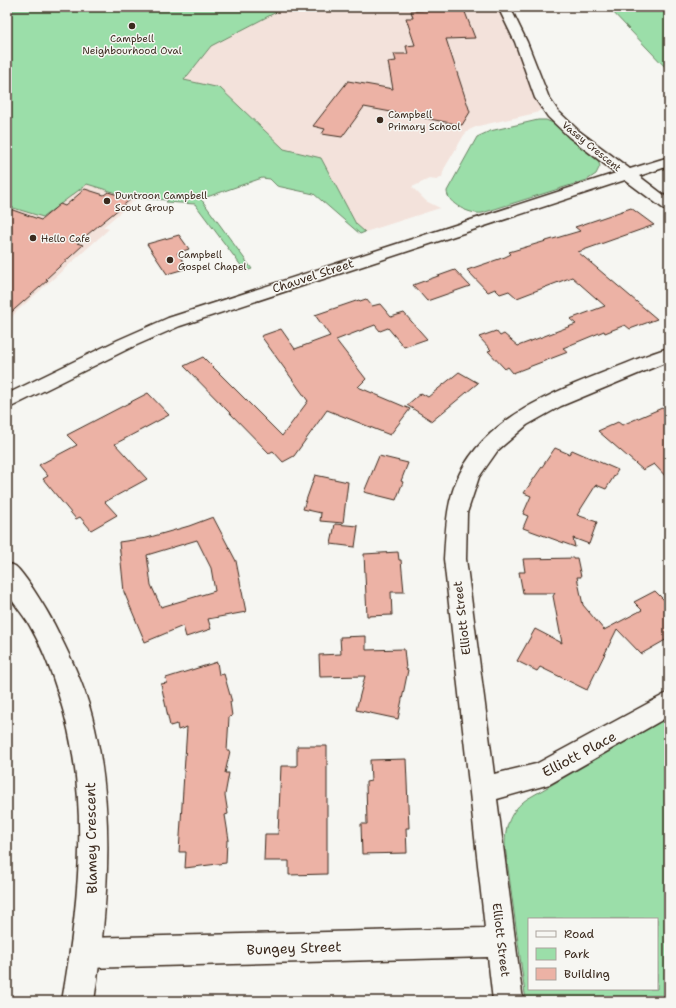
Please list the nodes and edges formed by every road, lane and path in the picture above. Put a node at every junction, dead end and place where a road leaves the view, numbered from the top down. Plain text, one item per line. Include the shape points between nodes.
1 (504, 7) edge
2 (669, 161) edge
3 (628, 174) junction
4 (669, 206) edge
5 (669, 354) edge
6 (7, 402) edge
7 (7, 573) edge
8 (669, 702) edge
9 (482, 790) junction
10 (501, 942) junction
11 (86, 953) junction
12 (78, 1001) edge
13 (508, 1001) edge

1 - 3 street, Vasey Crescent via 521,42 542,98 553,114 574,134
2 - 3 street, Chauvel Street
3 - 4 street, Vasey Crescent
3 - 6 street, Chauvel Street via 169,324
5 - 9 street, Elliott Street via 557,399 522,417 487,449 462,494 455,521 454,549
7 - 11 street, Blamey Crescent via 39,618 54,648 73,697 85,738 92,790 94,852
8 - 9 street, Elliott Place via 542,774
9 - 10 street, Elliott Street
10 - 11 street, Bungey Street
10 - 13 street, Elliott Street
11 - 12 street, Blamey Crescent

